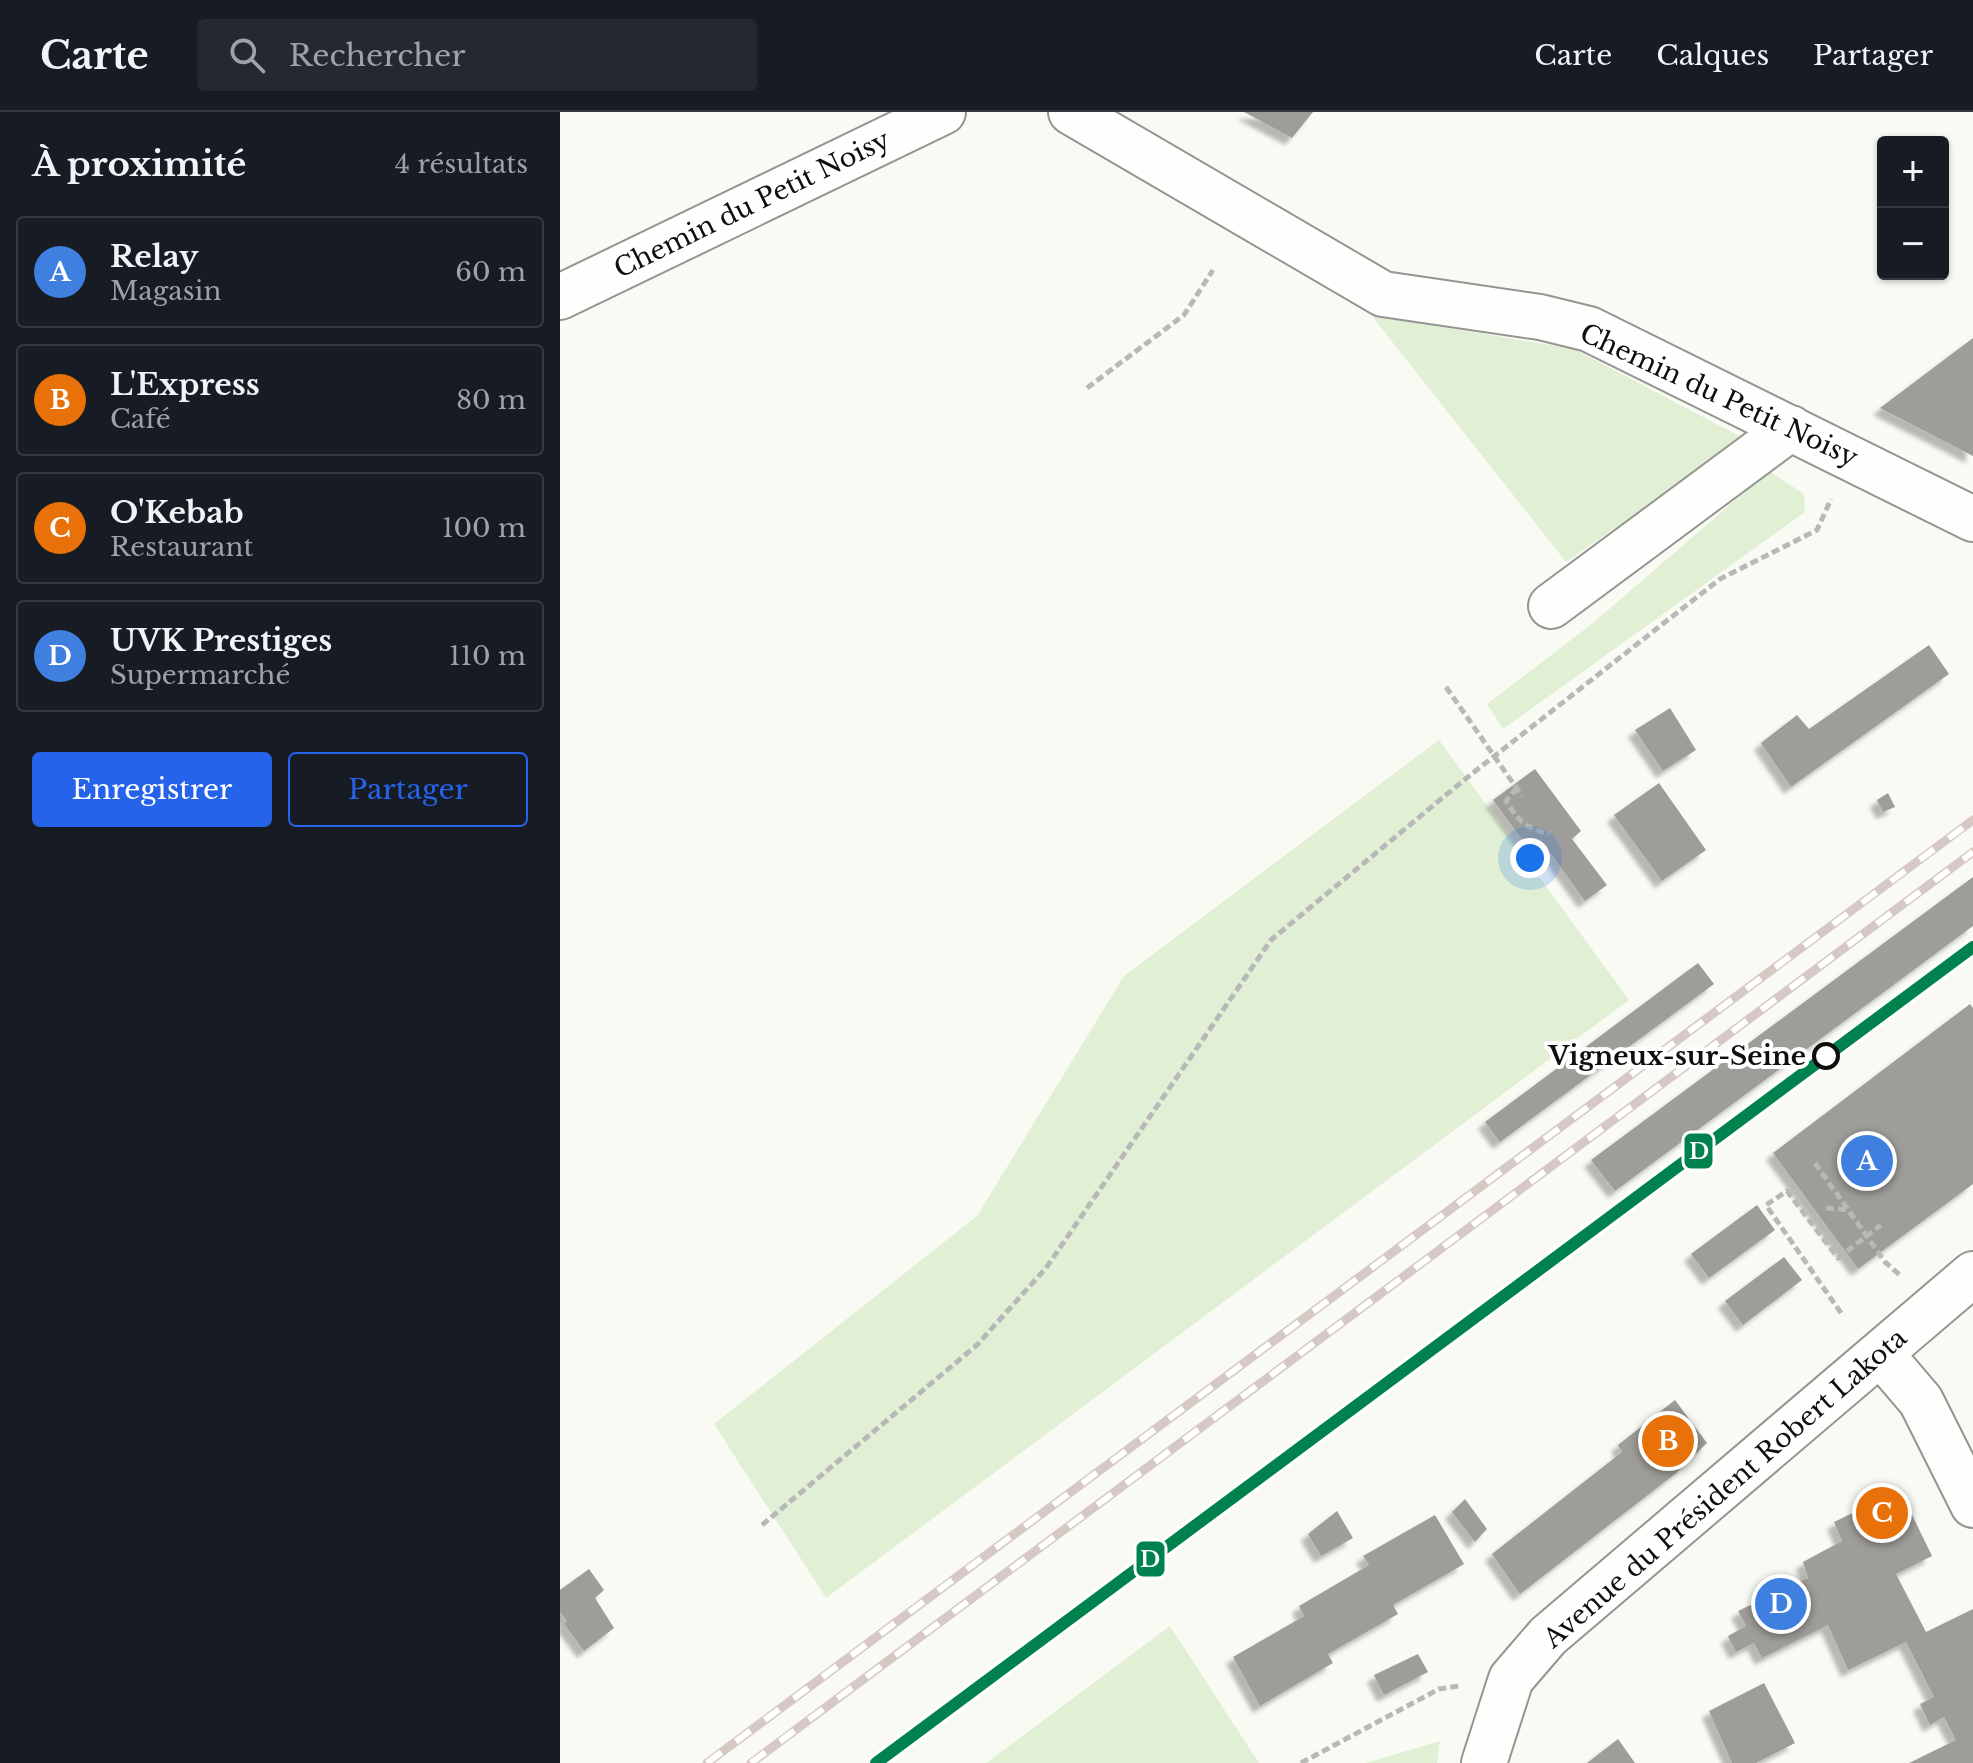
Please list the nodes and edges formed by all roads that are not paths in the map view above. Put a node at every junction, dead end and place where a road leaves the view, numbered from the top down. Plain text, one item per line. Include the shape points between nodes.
1 (943, 112) edge
2 (1071, 112) edge
3 (560, 297) edge
4 (1791, 428) junction
5 (1973, 519) edge
6 (1551, 606) dead end
7 (1973, 1274) edge
8 (1881, 1354) junction
9 (1973, 1505) edge
10 (1484, 1763) edge

1 - 3 street, Chemin du Petit Noisy
2 - 4 street, Chemin du Petit Noisy via 1383,294 1589,329
4 - 5 street, Chemin du Petit Noisy
4 - 6 street
7 - 8 street, Avenue du Président Robert Lakota
8 - 9 street via 1921,1401
8 - 10 street, Avenue du Président Robert Lakota via 1582,1603 1511,1679

